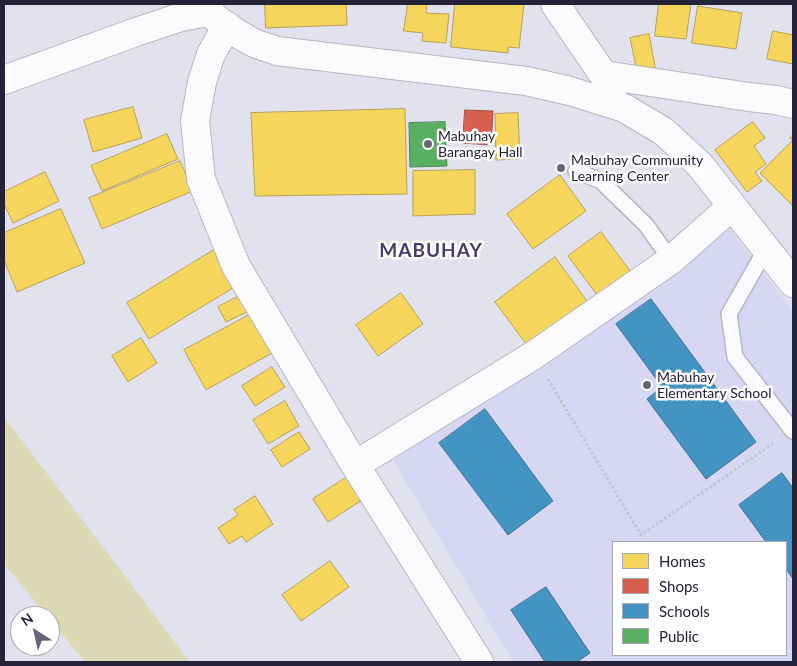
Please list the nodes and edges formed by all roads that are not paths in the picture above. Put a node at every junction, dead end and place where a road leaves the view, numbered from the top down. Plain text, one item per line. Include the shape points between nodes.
1 (555, 4) edge
2 (212, 14) edge
3 (604, 75) junction
4 (4, 80) edge
5 (793, 104) edge
6 (624, 108) junction
7 (576, 171) dead end
8 (732, 206) junction
9 (766, 249) junction
10 (671, 260) junction
11 (793, 283) edge
12 (793, 430) edge
13 (355, 465) junction
14 (479, 662) edge

1 - 3 street
2 - 4 street via 181,17
2 - 6 street via 237,33 277,51 526,81
2 - 13 street via 211,54 194,120 202,179 236,266
3 - 5 street
3 - 6 street
6 - 8 street via 663,132 700,165
7 - 10 lane via 601,181 646,225
8 - 9 street
8 - 10 street
9 - 11 street
9 - 12 lane via 729,314 735,356
10 - 13 street via 534,355
13 - 14 street

